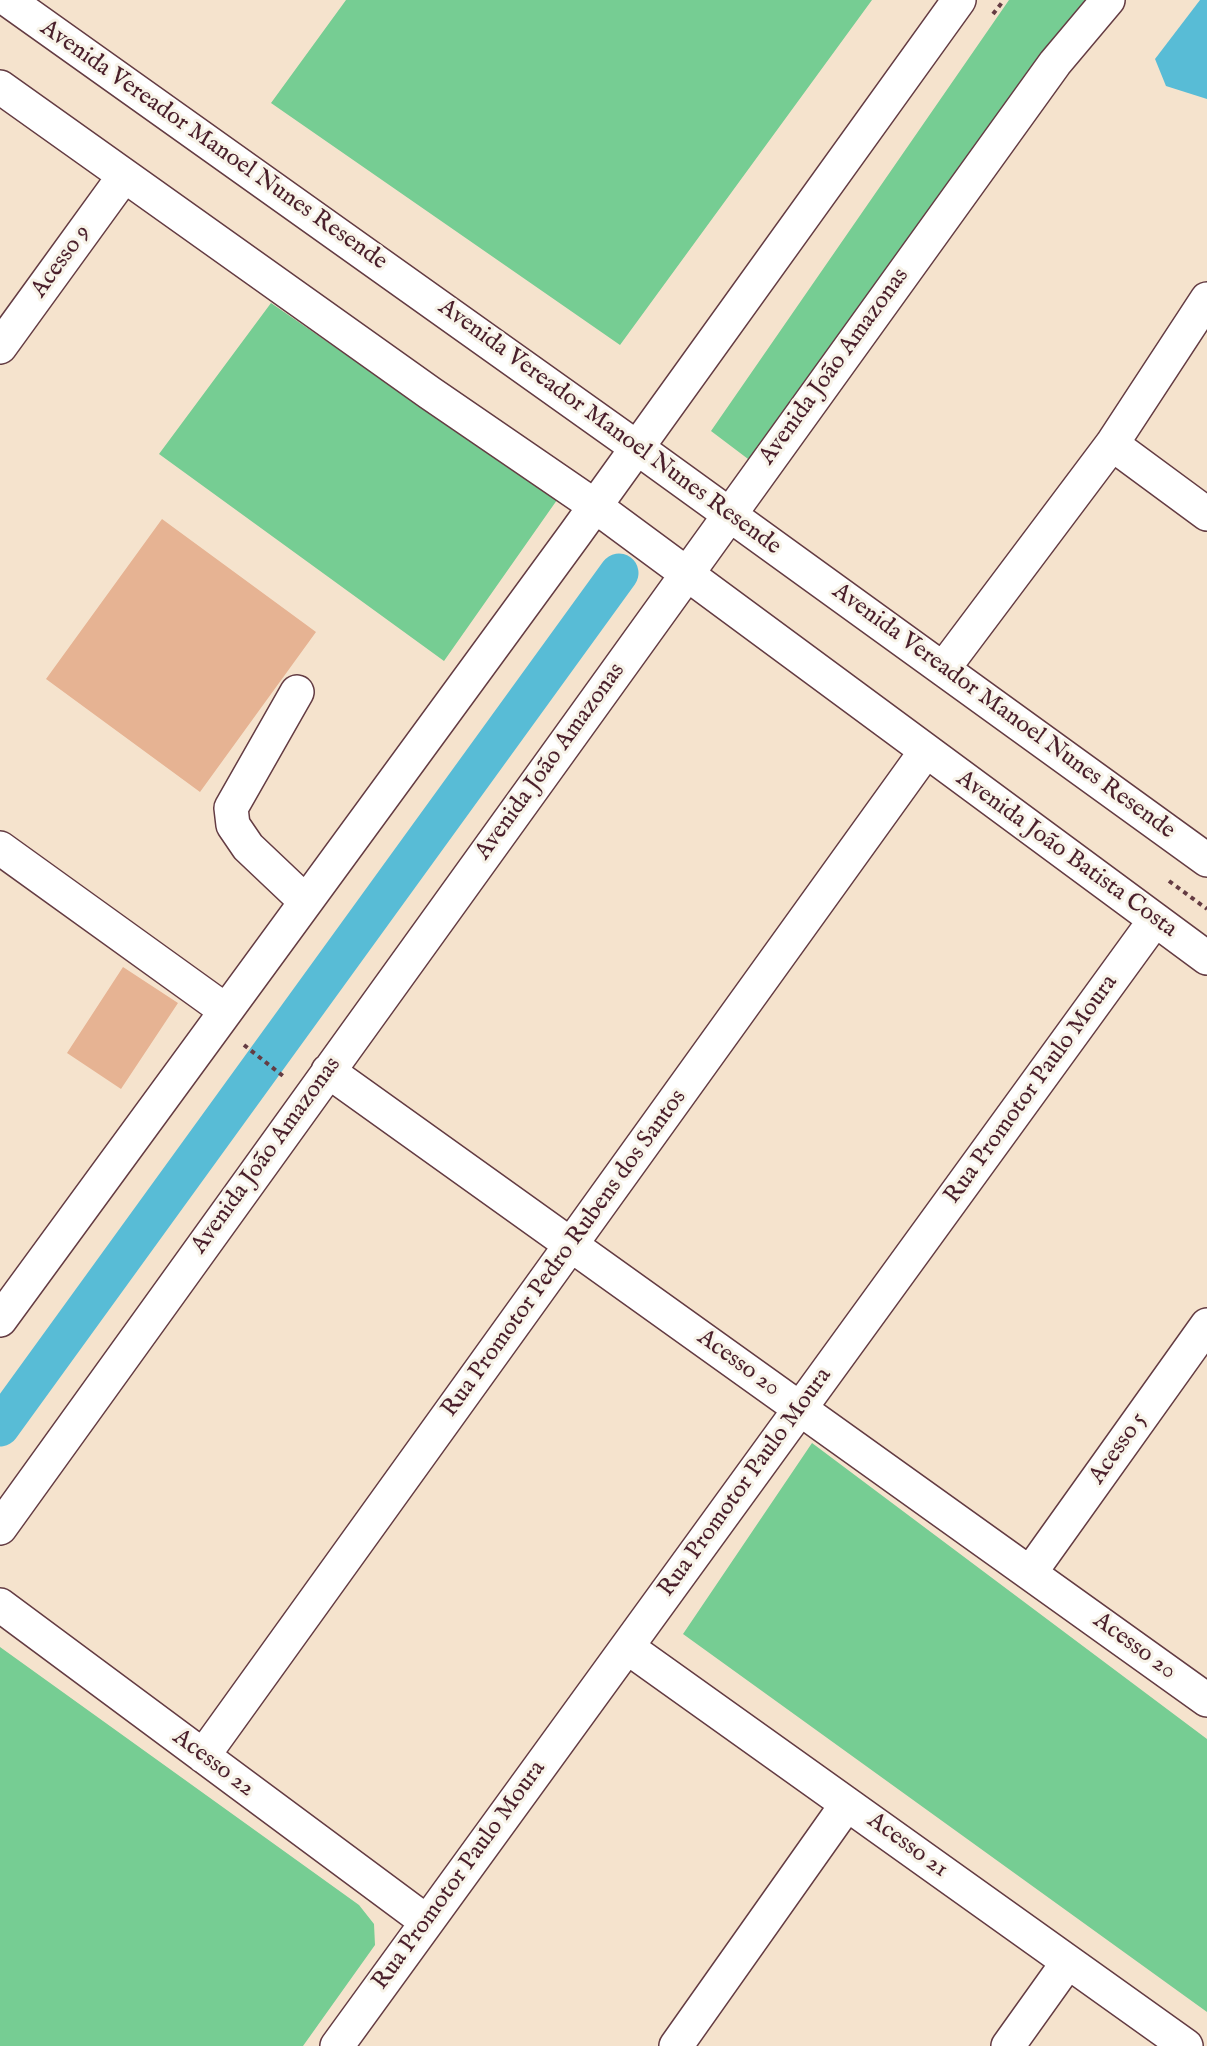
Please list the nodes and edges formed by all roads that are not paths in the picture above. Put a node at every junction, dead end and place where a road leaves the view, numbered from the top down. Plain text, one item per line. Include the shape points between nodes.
1 (8, 0) edge
2 (959, 0) edge
3 (1108, 0) edge
4 (0, 87) edge
5 (124, 176) junction
6 (1207, 299) edge
7 (0, 347) edge
8 (1112, 444) junction
9 (636, 447) junction
10 (595, 506) junction
11 (729, 514) junction
12 (1207, 514) edge
13 (686, 573) junction
14 (942, 669) junction
15 (297, 692) dead end
16 (926, 751) junction
17 (0, 848) edge
18 (1207, 860) edge
19 (305, 902) junction
20 (1155, 920) junction
21 (1207, 958) edge
22 (225, 1010) junction
23 (328, 1071) junction
24 (571, 1245) junction
25 (0, 1320) edge
26 (1207, 1325) edge
27 (800, 1409) junction
28 (0, 1528) edge
29 (1030, 1574) junction
30 (0, 1605) edge
31 (627, 1647) junction
32 (1207, 1700) edge
33 (203, 1756) junction
34 (847, 1803) junction
35 (427, 1922) junction
36 (1068, 1962) junction
37 (337, 2046) edge
38 (676, 2046) edge
39 (1008, 2046) edge
40 (1186, 2046) edge

1 - 9 street, Avenida Vereador Manoel Nunes Resende
2 - 9 street
3 - 11 street, Avenida João Amazonas via 1055,63
4 - 5 street
5 - 7 street, Acesso 9
5 - 10 street
6 - 8 street
8 - 12 street
8 - 14 street
9 - 10 street
9 - 11 street, Avenida Vereador Manoel Nunes Resende
10 - 13 street
10 - 19 street
11 - 13 street, Avenida João Amazonas
11 - 14 street, Avenida Vereador Manoel Nunes Resende
13 - 16 street
13 - 23 street, Avenida João Amazonas
14 - 18 street, Avenida Vereador Manoel Nunes Resende
15 - 19 street via 231,808 233,825 248,847
16 - 20 street, Avenida João Batista Costa
16 - 24 street, Rua Promotor Pedro Rubens dos Santos
17 - 22 street
19 - 22 street
20 - 21 street, Avenida João Batista Costa
20 - 27 street, Rua Promotor Paulo Moura
22 - 25 street
23 - 24 street, Acesso 20
23 - 28 street, Avenida João Amazonas
24 - 27 street, Acesso 20
24 - 33 street, Rua Promotor Pedro Rubens dos Santos
26 - 29 street, Acesso 5
27 - 29 street, Acesso 20
27 - 31 street, Rua Promotor Paulo Moura
29 - 32 street, Acesso 20
30 - 33 street, Acesso 22
31 - 34 street, Acesso 21
31 - 35 street, Rua Promotor Paulo Moura
33 - 35 street, Acesso 22
34 - 36 street, Acesso 21
34 - 38 street
35 - 37 street, Rua Promotor Paulo Moura
36 - 39 street
36 - 40 street, Acesso 21

